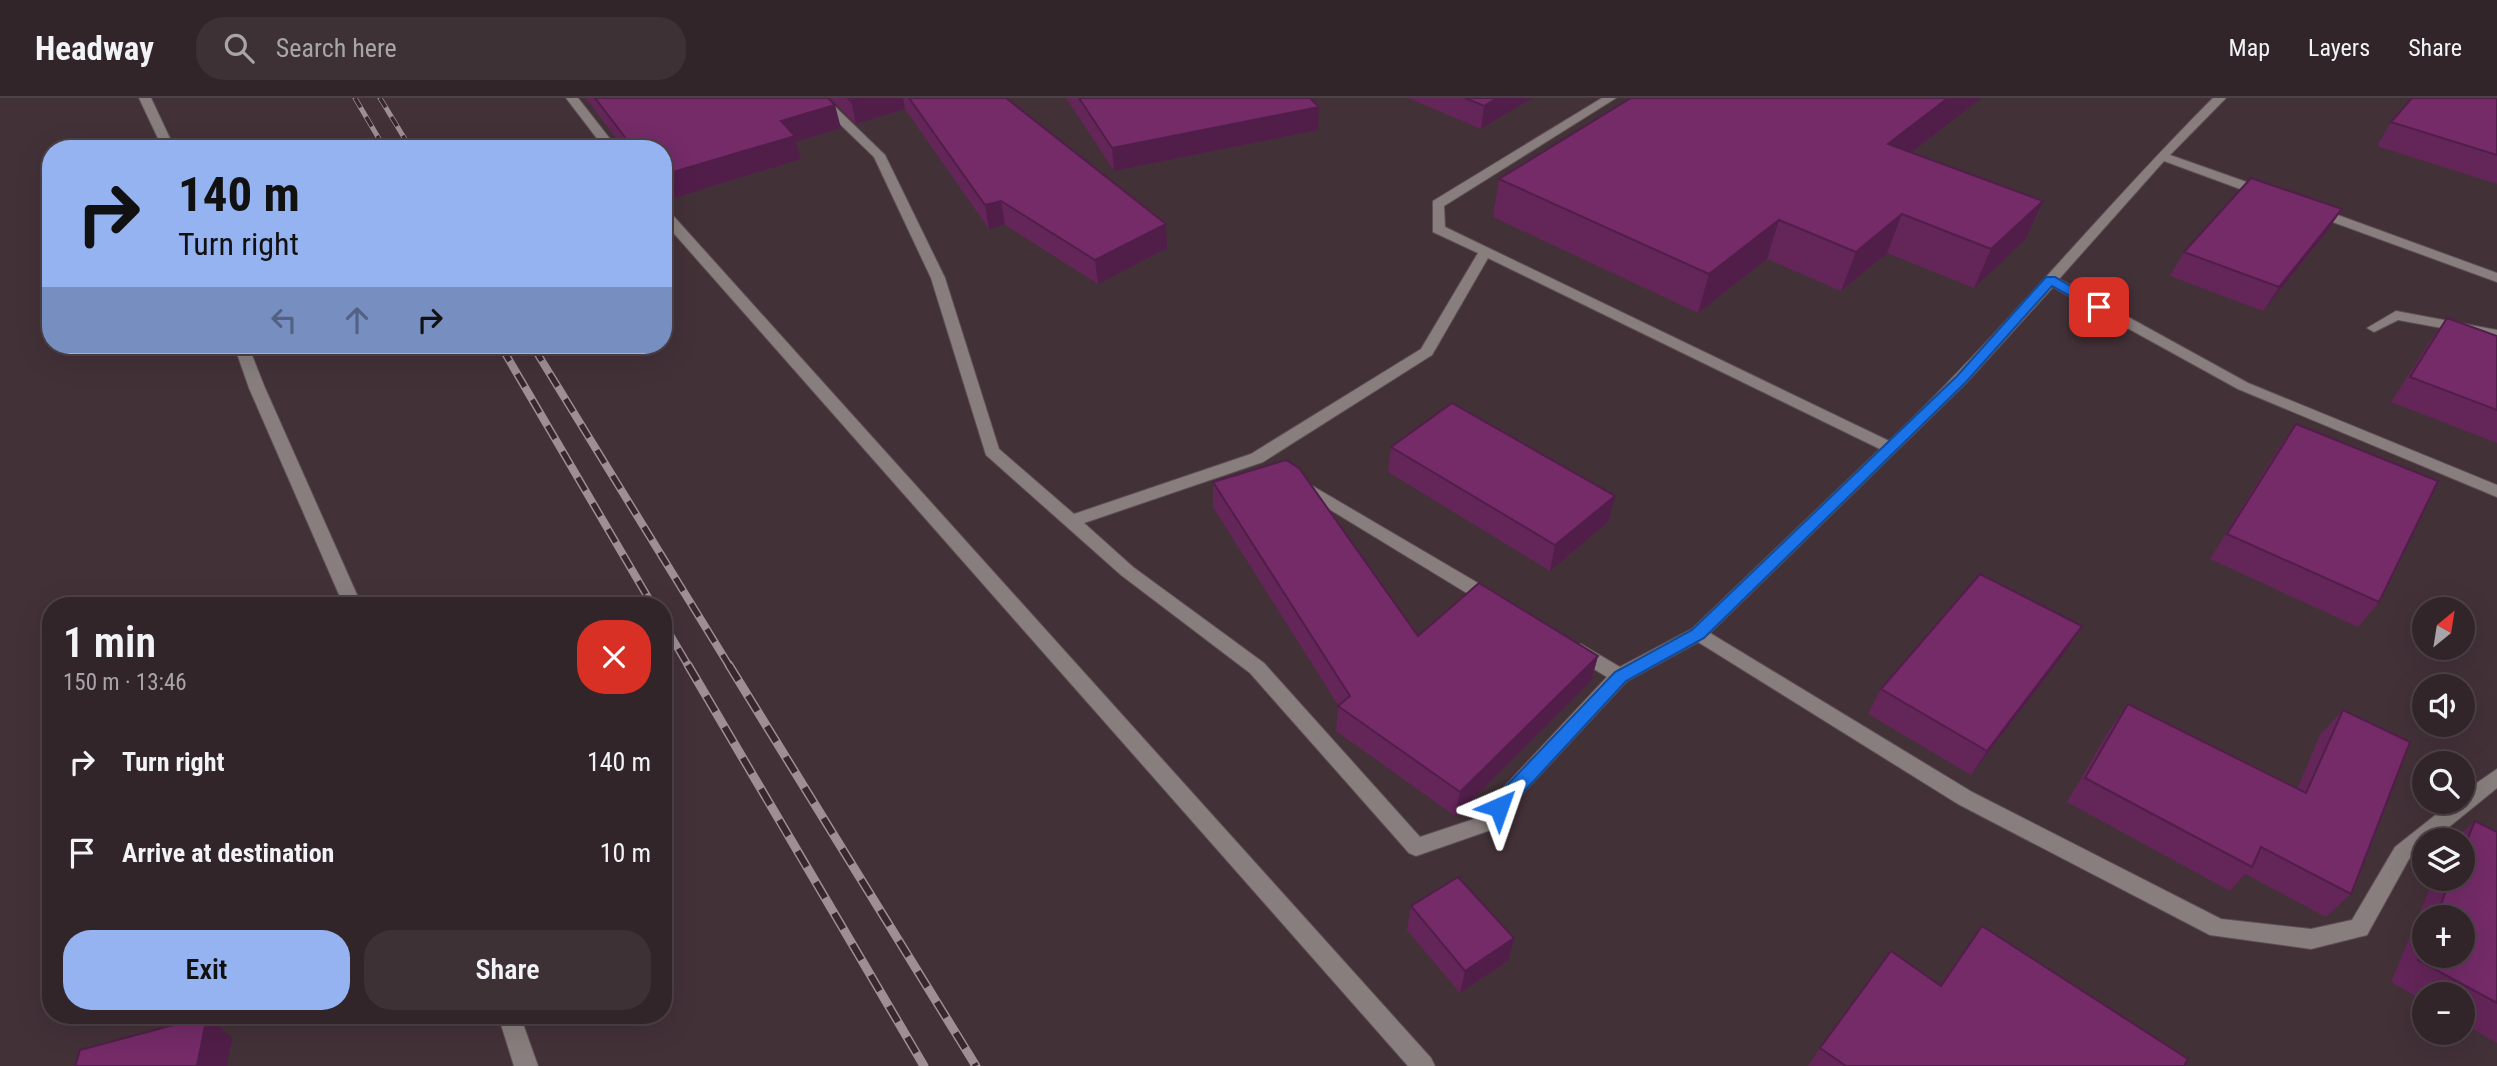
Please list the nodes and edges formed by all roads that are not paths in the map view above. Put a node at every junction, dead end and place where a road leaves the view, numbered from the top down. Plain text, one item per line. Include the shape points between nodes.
1 (145, 98) edge
2 (572, 98) edge
3 (820, 98) edge
4 (1611, 98) edge
5 (2220, 98) edge
6 (165, 140) edge
7 (605, 140) edge
8 (2162, 156) junction
9 (2278, 197) edge
10 (2304, 207) edge
11 (672, 223) edge
12 (1485, 253) junction
13 (2497, 278) edge
14 (2050, 280) junction
15 (2374, 328) dead end
16 (2497, 334) edge
17 (244, 354) edge
18 (1891, 448) junction
19 (1269, 465) junction
20 (2497, 491) edge
21 (1072, 521) junction
22 (349, 597) edge
23 (1515, 613) edge
24 (1698, 634) junction
25 (1562, 641) edge
26 (1620, 676) junction
27 (2497, 777) edge
28 (512, 1024) edge
29 (526, 1066) edge
30 (1423, 1066) edge

1 - 6 lane
2 - 7 lane
3 - 21 lane via 878,155 938,278 992,451
4 - 12 lane via 1438,204 1438,229
5 - 8 lane
8 - 9 lane
8 - 14 lane
10 - 13 lane
11 - 30 lane
12 - 18 lane
12 - 19 lane via 1427,352
14 - 18 lane via 1962,379
14 - 20 lane via 2243,387
15 - 16 lane via 2396,315
17 - 22 lane
18 - 24 lane
19 - 21 lane
19 - 23 lane
21 - 26 lane via 1127,571 1257,668 1416,847 1481,825
24 - 26 lane
24 - 27 lane via 1965,798 2218,928 2311,939 2359,928 2403,853
25 - 26 lane
28 - 29 lane

